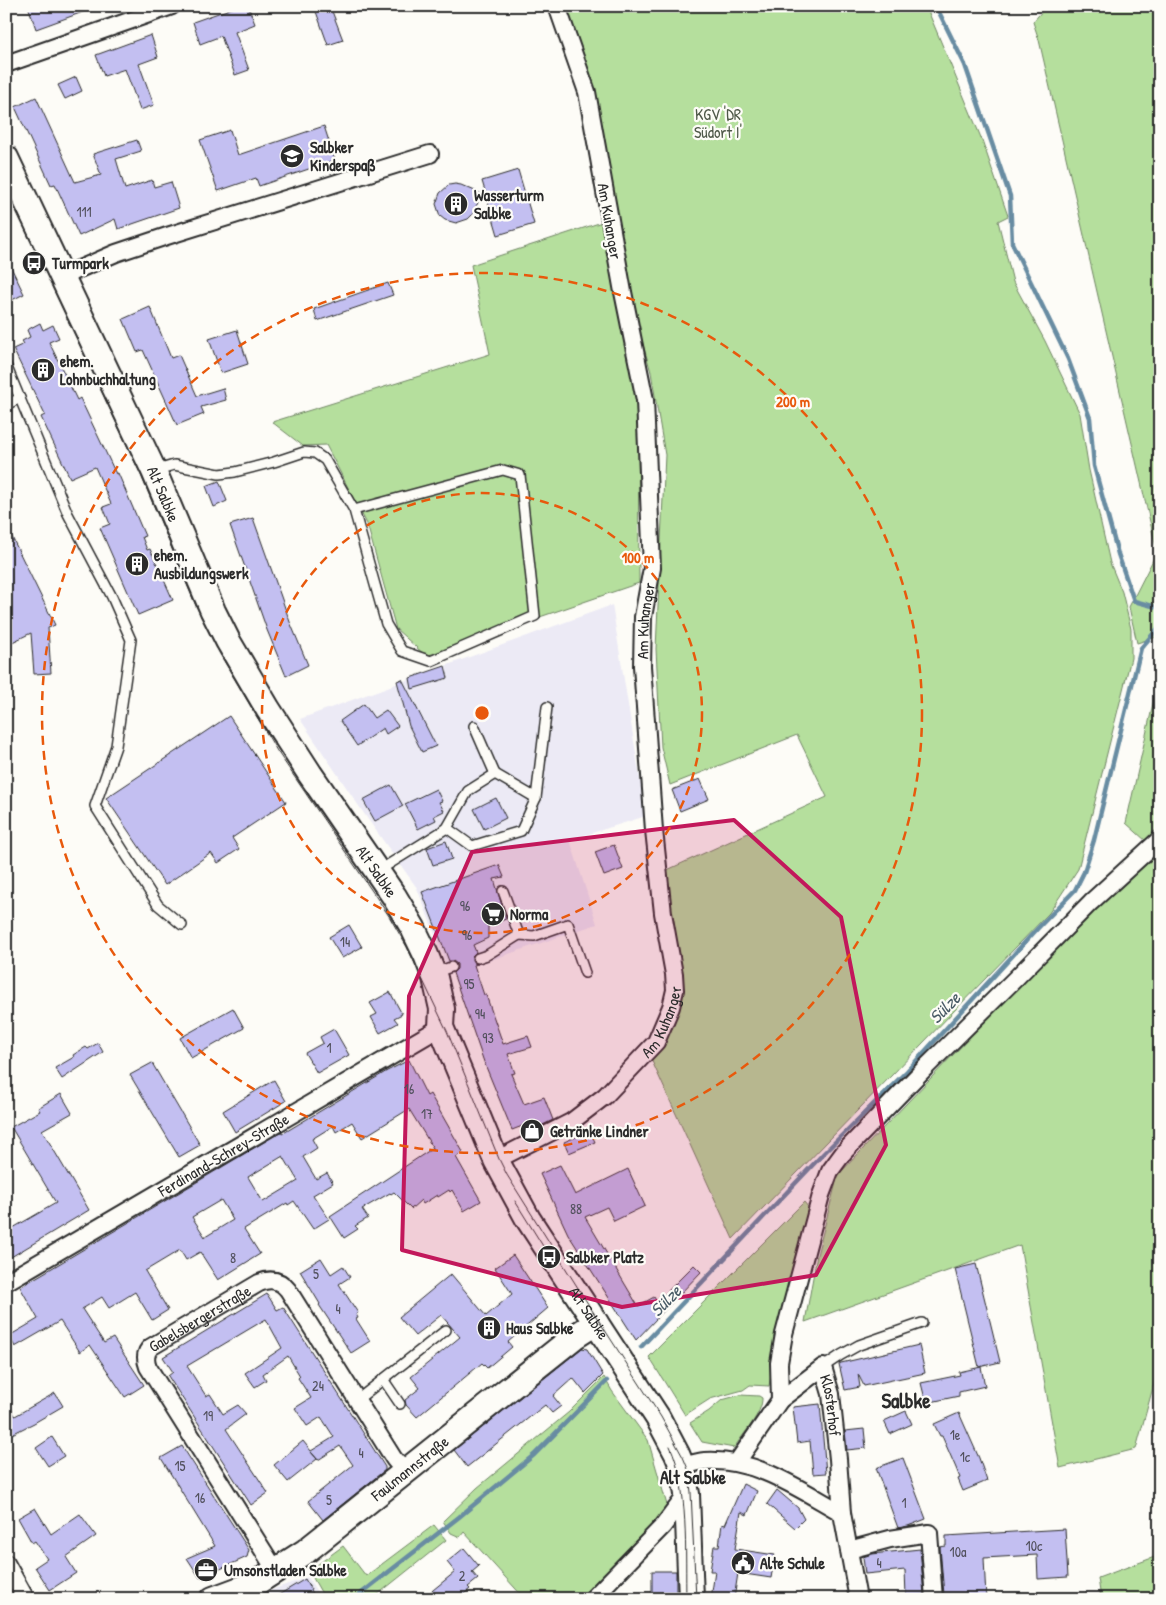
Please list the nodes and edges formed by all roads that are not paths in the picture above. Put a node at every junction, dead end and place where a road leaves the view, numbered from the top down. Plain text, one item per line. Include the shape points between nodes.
1 (172, 6) edge
2 (557, 6) edge
3 (6, 64) edge
4 (430, 154) dead end
5 (6, 158) edge
6 (63, 276) junction
7 (6, 365) edge
8 (20, 398) junction
9 (6, 405) edge
10 (154, 471) junction
11 (354, 510) junction
12 (547, 707) dead end
13 (474, 726) dead end
14 (496, 774) junction
15 (536, 798) junction
16 (447, 828) junction
17 (1160, 839) edge
18 (378, 871) junction
19 (503, 891) dead end
20 (182, 925) dead end
21 (519, 935) junction
22 (478, 958) dead end
23 (585, 973) dead end
24 (442, 1028) junction
25 (496, 1160) junction
26 (6, 1282) edge
27 (596, 1322) junction
28 (922, 1322) dead end
29 (446, 1330) dead end
30 (823, 1367) junction
31 (383, 1379) junction
32 (357, 1400) junction
33 (780, 1400) junction
34 (400, 1404) dead end
35 (737, 1462) junction
36 (682, 1466) junction
37 (405, 1472) junction
38 (687, 1494) junction
39 (842, 1513) junction
40 (849, 1550) junction
41 (6, 1563) edge
42 (276, 1571) junction
43 (26, 1599) edge
44 (213, 1599) edge
45 (592, 1599) edge
46 (691, 1599) edge
47 (858, 1599) edge
48 (934, 1599) edge

1 - 3 street
2 - 25 street, Am Kuhanger via 587,92 645,400 652,568 643,618 642,666 654,830 675,990 656,1042 605,1096 571,1122
4 - 6 street via 167,236
5 - 6 main road, Alt Salbke
6 - 10 main road, Alt Salbke
7 - 8 lane
8 - 9 lane
8 - 20 lane via 68,514 112,597 130,640 116,746 95,806 158,905
10 - 11 lane via 174,464 219,474 304,452 315,453 325,460
10 - 18 main road, Alt Salbke via 228,642 291,746
11 - 11 lane via 386,624 402,651 431,661 535,616 520,475 503,470
12 - 15 lane
13 - 14 lane
14 - 15 lane
14 - 16 lane via 468,792
15 - 16 lane via 521,831 472,846
16 - 18 lane
17 - 33 street via 1091,902 918,1075 833,1166 821,1195 782,1340
18 - 24 main road, Alt Salbke via 426,955 442,970
19 - 21 lane
21 - 22 lane
21 - 23 lane via 534,936 568,924
24 - 25 main road, Alt Salbke
24 - 26 street, Ferdinand-Schrey-Straße
25 - 27 main road, Alt Salbke via 528,1219
27 - 36 main road, Alt Salbke via 670,1438
27 - 37 main road, Faulmannstraße
28 - 30 lane via 859,1345
29 - 31 lane
30 - 33 street, Klosterhof
30 - 39 street, Klosterhof via 831,1396
31 - 32 lane
31 - 34 lane
32 - 37 street, Gabelsbergerstraße
32 - 42 street, Gabelsbergerstraße via 288,1290 273,1280 259,1283 147,1352 148,1367
33 - 35 street, Klosterhof
35 - 36 street via 705,1461
35 - 39 street via 778,1477
36 - 38 main road, Alt Salbke
37 - 42 main road, Faulmannstraße
38 - 45 street via 663,1526
38 - 46 main road, Alt Salbke
39 - 40 street, Klosterhof
40 - 47 street, Klosterhof
40 - 48 street via 929,1533
41 - 43 street
42 - 44 main road, Faulmannstraße via 245,1588

